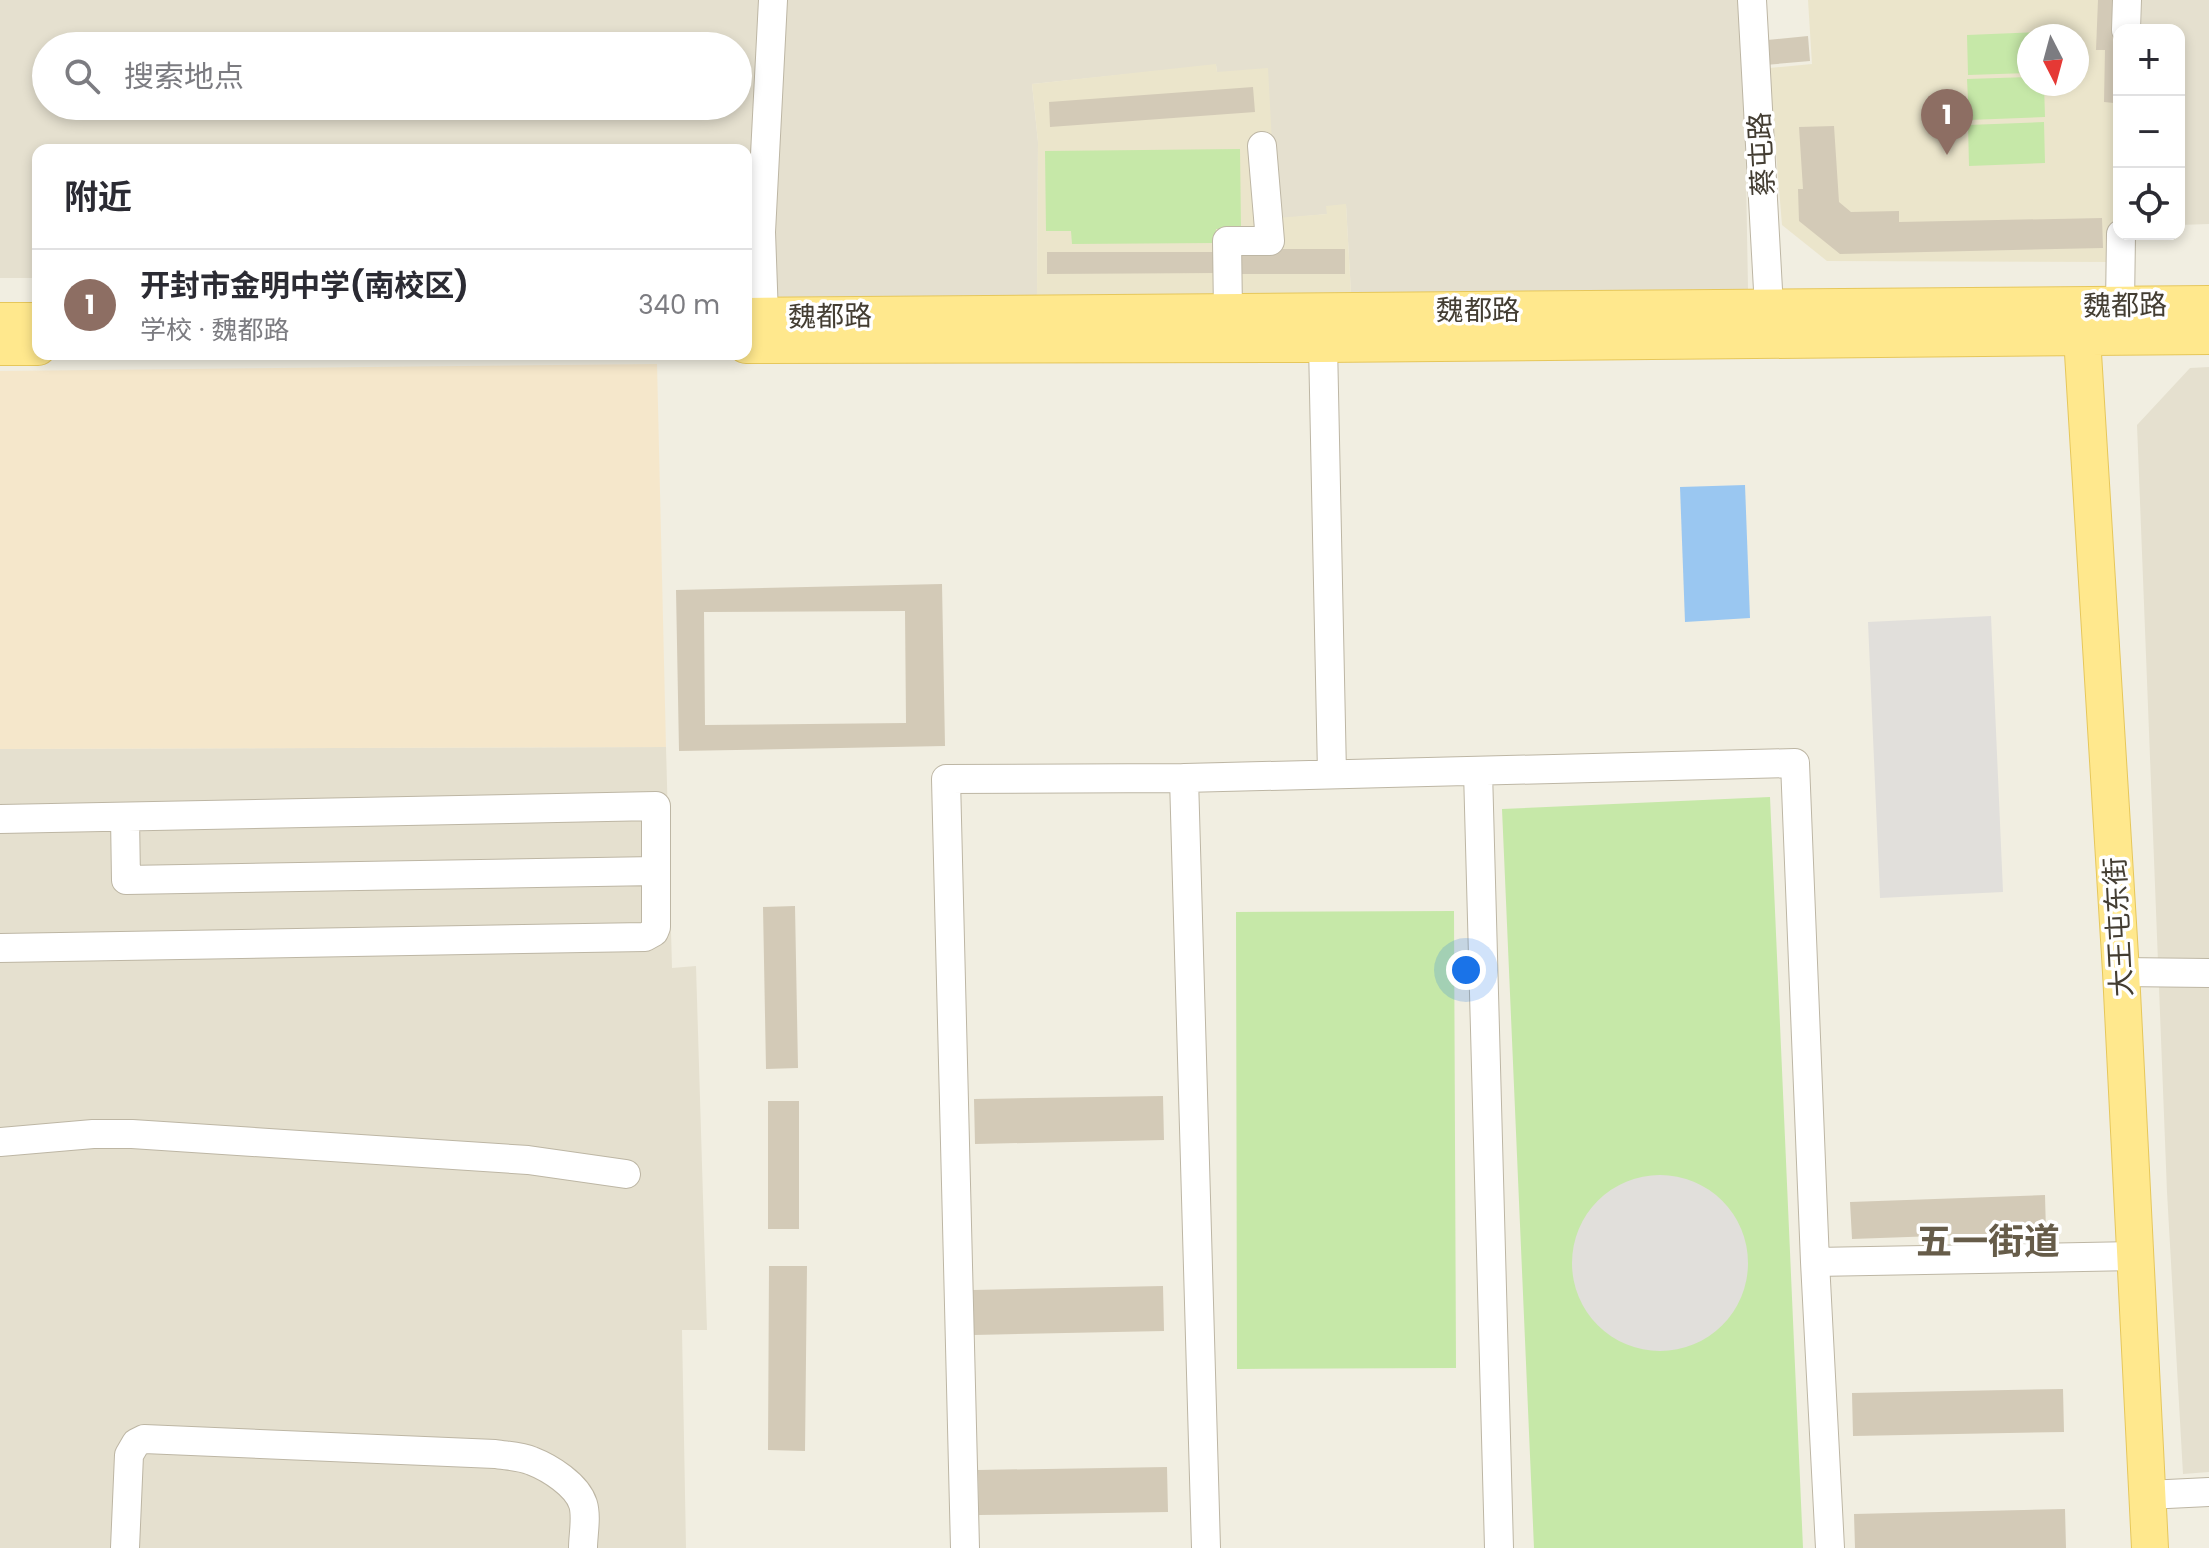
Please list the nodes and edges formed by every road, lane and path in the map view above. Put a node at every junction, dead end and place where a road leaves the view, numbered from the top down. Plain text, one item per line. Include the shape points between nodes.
1 (773, 0) edge
2 (1752, 0) edge
3 (2127, 0) edge
4 (2126, 24) edge
5 (1262, 146) dead end
6 (2121, 240) edge
7 (2209, 304) edge
8 (2120, 305) junction
9 (1769, 308) junction
10 (1228, 312) junction
11 (0, 321) edge
12 (32, 321) edge
13 (2082, 322) junction
14 (752, 326) edge
15 (2209, 336) edge
16 (1323, 344) junction
17 (0, 347) edge
18 (32, 347) edge
19 (1478, 771) junction
20 (1332, 774) junction
21 (1184, 778) junction
22 (125, 817) junction
23 (0, 819) edge
24 (656, 871) junction
25 (0, 948) edge
26 (2121, 972) junction
27 (2209, 973) edge
28 (0, 1142) edge
29 (626, 1174) dead end
30 (2135, 1256) junction
31 (1815, 1262) junction
32 (2209, 1492) edge
33 (2147, 1495) junction
34 (125, 1548) edge
35 (583, 1548) edge
36 (965, 1548) edge
37 (1206, 1548) edge
38 (1499, 1548) edge
39 (1830, 1548) edge
40 (2150, 1548) edge

1 - 14 street
2 - 9 street, 蔡屯路
3 - 4 street
5 - 10 street via 1270,241 1227,241
6 - 8 street
7 - 8 main road, 魏都路
8 - 13 main road, 魏都路
9 - 10 main road, 魏都路
9 - 13 main road, 魏都路
10 - 14 main road, 魏都路
11 - 12 main road
13 - 15 main road, 魏都路
13 - 16 main road, 魏都路
13 - 26 main road, 大王屯东街
14 - 16 main road, 魏都路
16 - 20 street
17 - 18 main road
19 - 20 street
19 - 31 street via 1795,763
19 - 38 street
20 - 21 street
21 - 36 street via 946,779
21 - 37 street
22 - 23 street
22 - 24 street via 126,880
22 - 24 street via 656,806
24 - 25 street via 656,927 645,937
26 - 27 street
26 - 30 main road, 大王屯东街
28 - 29 street via 161,1135 528,1160
30 - 31 street
30 - 33 main road, 大王屯东街
31 - 39 street
32 - 33 street
33 - 40 main road, 大王屯东街
34 - 35 street via 129,1455 144,1439 518,1457 550,1471 578,1495 584,1505

